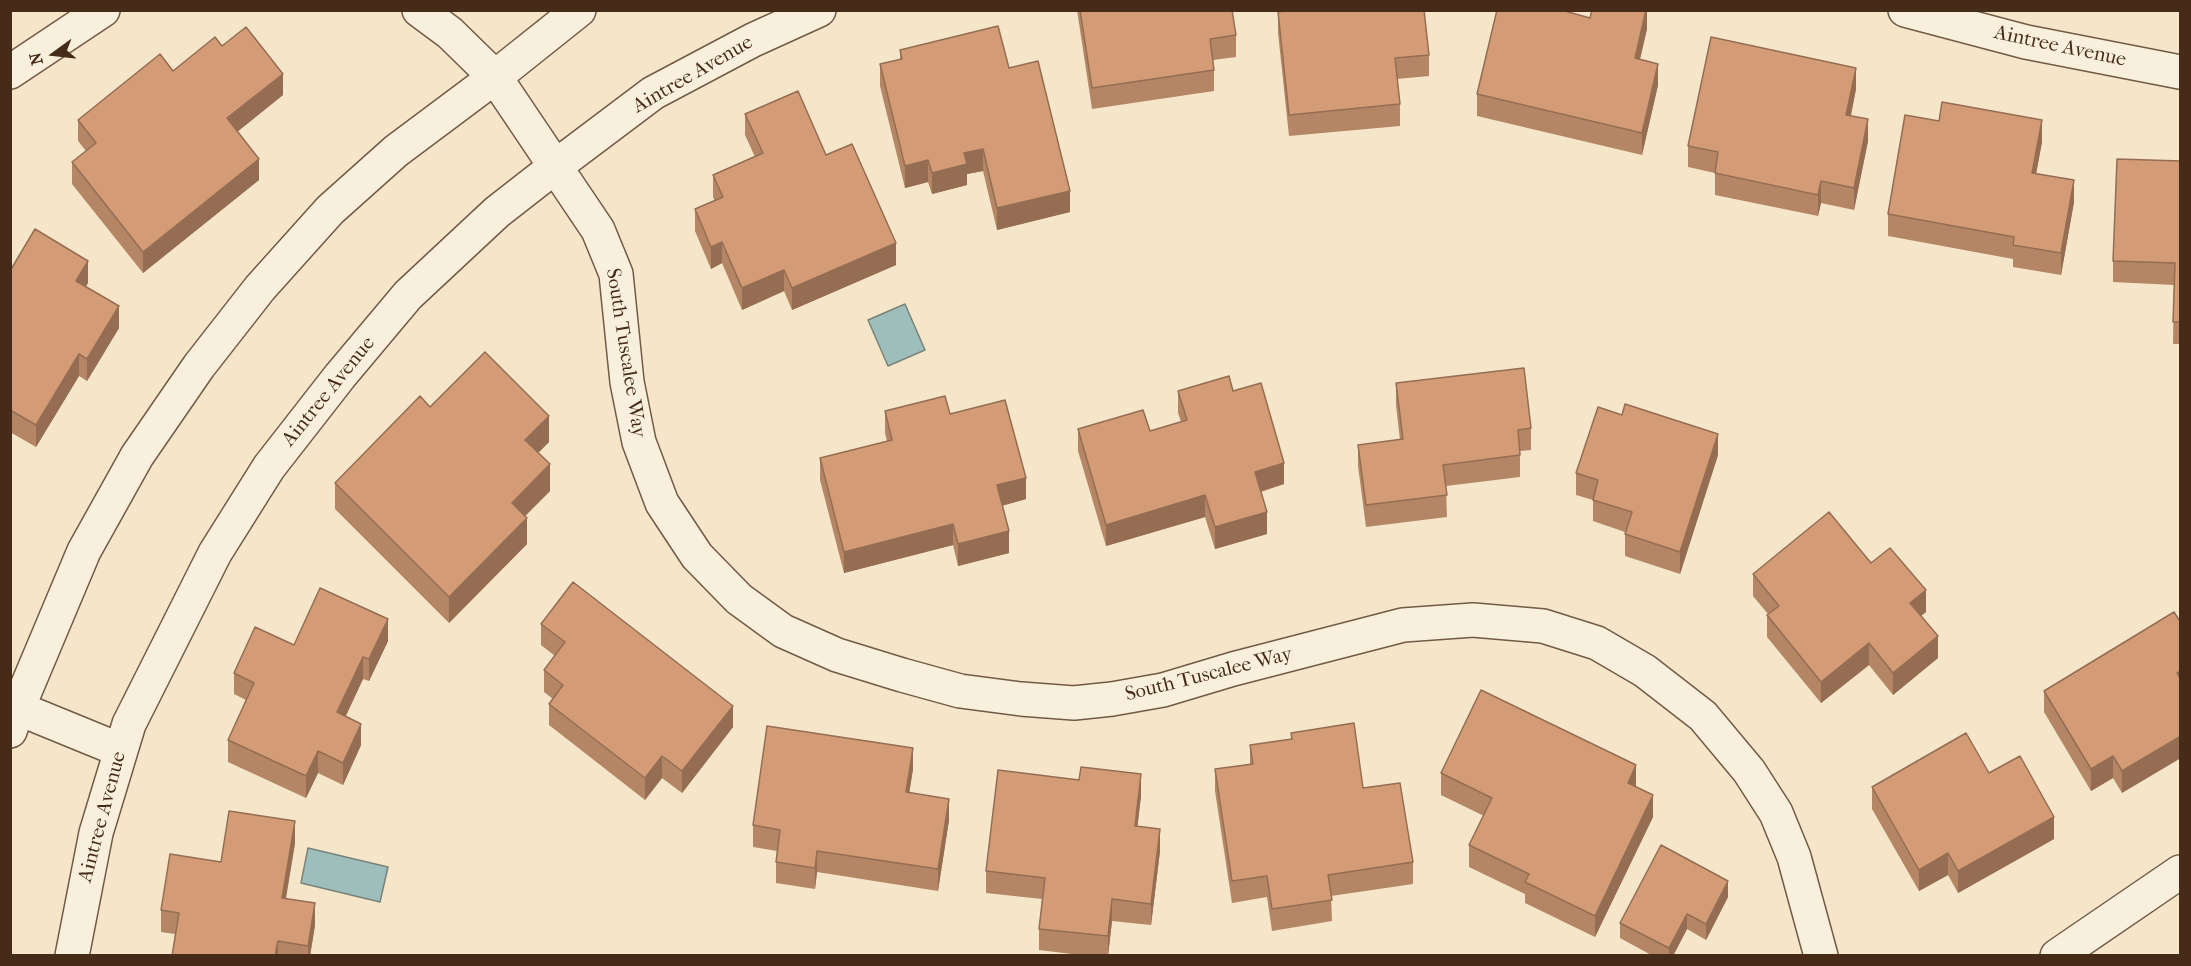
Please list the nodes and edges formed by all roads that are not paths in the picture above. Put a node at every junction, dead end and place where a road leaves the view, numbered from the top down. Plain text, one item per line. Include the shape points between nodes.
1 (103, 10) edge
2 (419, 10) edge
3 (579, 10) edge
4 (819, 10) edge
5 (1905, 10) edge
6 (10, 72) edge
7 (2181, 72) edge
8 (495, 77) junction
9 (556, 166) junction
10 (13, 715) edge
11 (120, 750) junction
12 (2181, 872) edge
13 (72, 956) edge
14 (1821, 956) edge
15 (2057, 956) edge

1 - 6 street
2 - 8 street, South Tuscalee Way via 450,33
3 - 8 street
4 - 9 street, Aintree Avenue via 652,93
5 - 7 street, Aintree Avenue via 2026,42
8 - 9 street, South Tuscalee Way
8 - 10 street via 396,151 330,210 260,288 199,366 137,456 84,551
9 - 11 street, Aintree Avenue via 497,212 408,295 269,467 215,553
9 - 14 street, South Tuscalee Way via 598,230 616,274 627,382 639,442 662,503 697,556 739,599 783,631 837,654 960,691 1074,703 1163,690 1403,625 1473,620 1543,626 1597,643 1645,670 1703,717 1749,771 1776,813 1794,857
10 - 11 street
11 - 13 street, Aintree Avenue via 96,833
12 - 15 street

